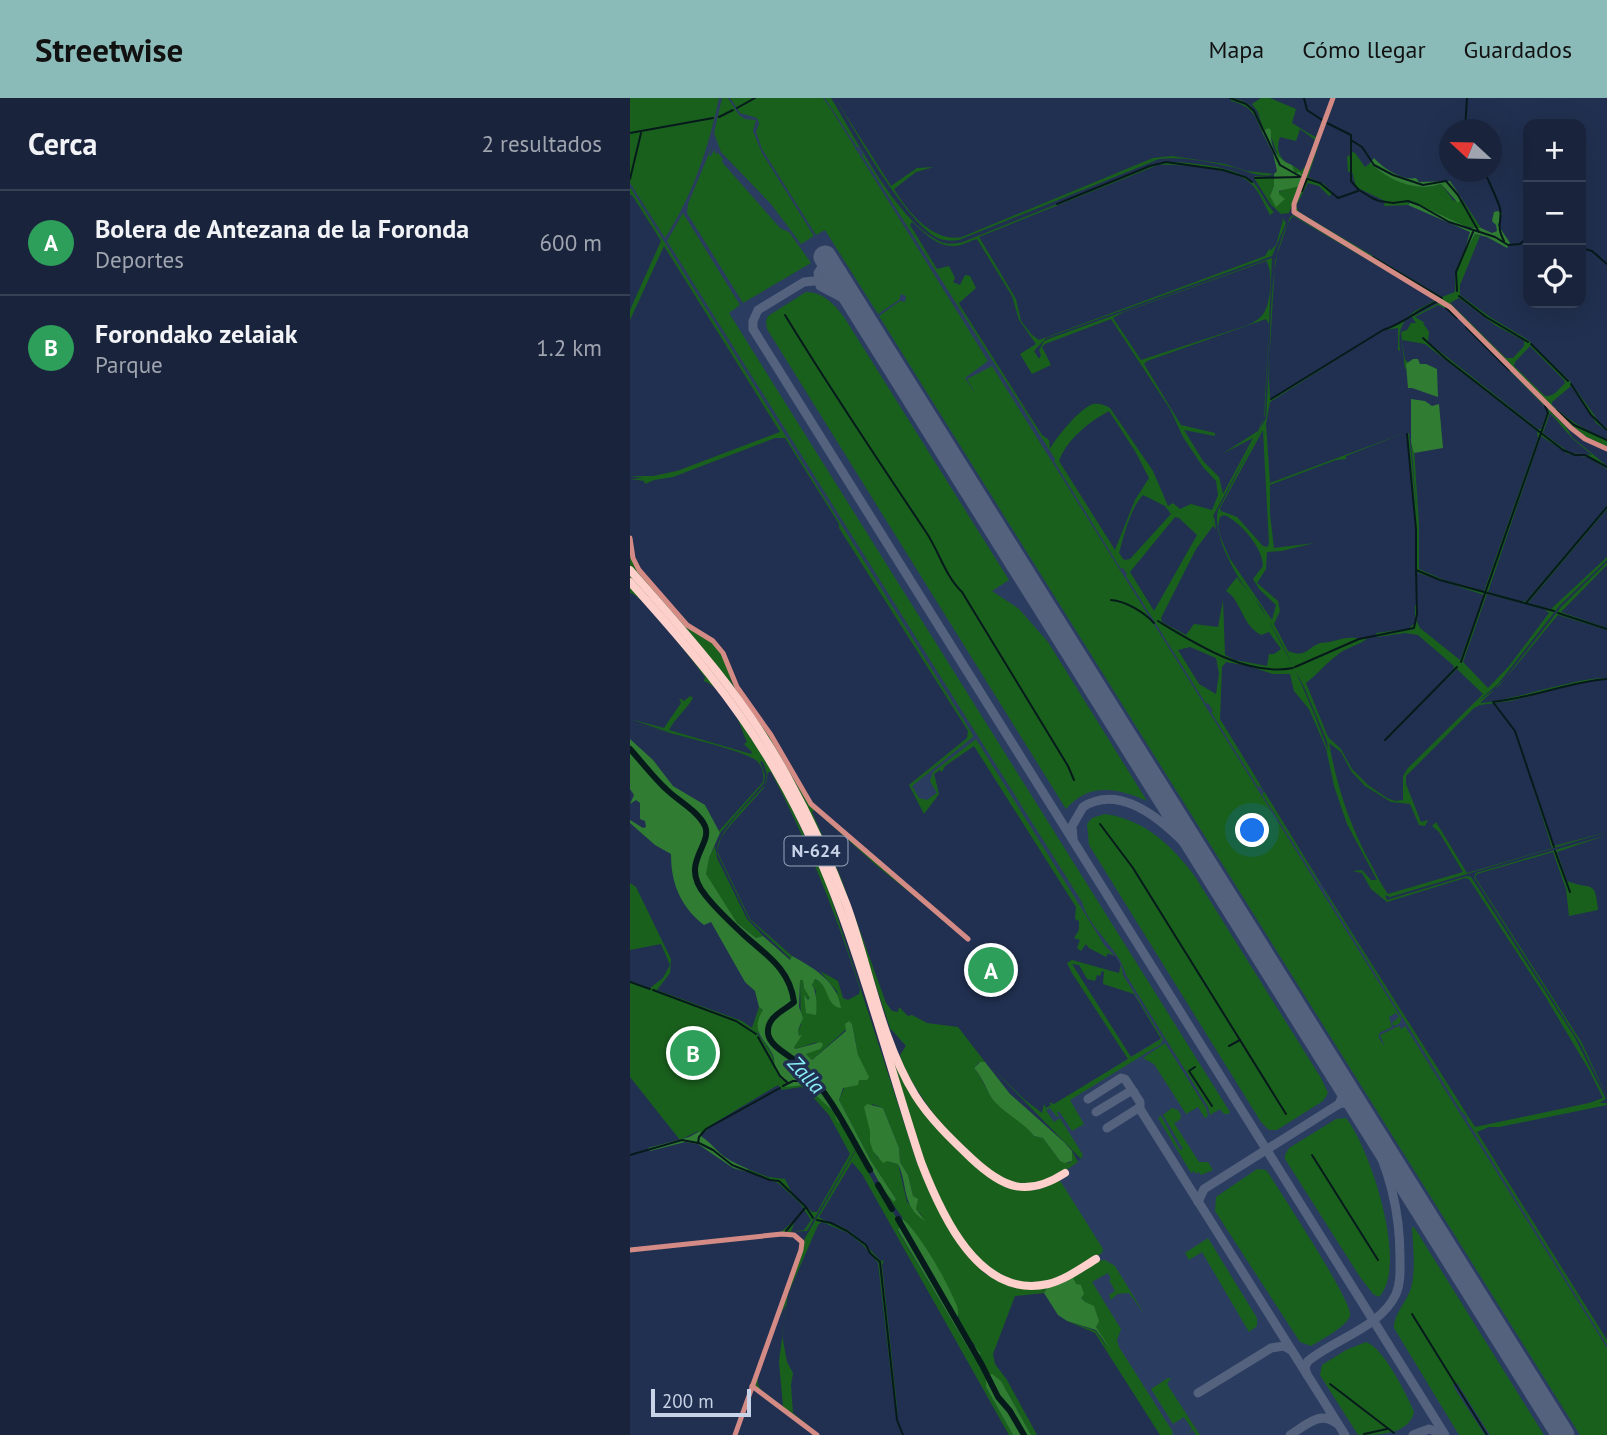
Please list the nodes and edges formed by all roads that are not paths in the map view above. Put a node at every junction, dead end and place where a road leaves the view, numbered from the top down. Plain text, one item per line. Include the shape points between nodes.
1 (1333, 98) edge
2 (1607, 449) edge
3 (630, 538) edge
4 (630, 570) edge
5 (630, 582) edge
6 (968, 939) dead end
7 (1065, 1173) dead end
8 (630, 1250) edge
9 (1096, 1259) dead end
10 (752, 1386) junction
11 (735, 1435) edge
12 (817, 1435) edge

1 - 2 street via 1294,212 1443,301 1571,428
3 - 6 street via 633,558 644,576 687,625 723,653 737,687 811,804
4 - 7 highway, N-624 via 720,675 785,772 830,862 898,1061 925,1109 973,1160 1005,1184 1037,1188
5 - 9 highway, N-624 via 727,697 798,812 853,949 921,1162 968,1250 992,1274 1027,1286 1055,1282
8 - 10 street via 782,1234 799,1238 801,1250
10 - 11 street
10 - 12 street

